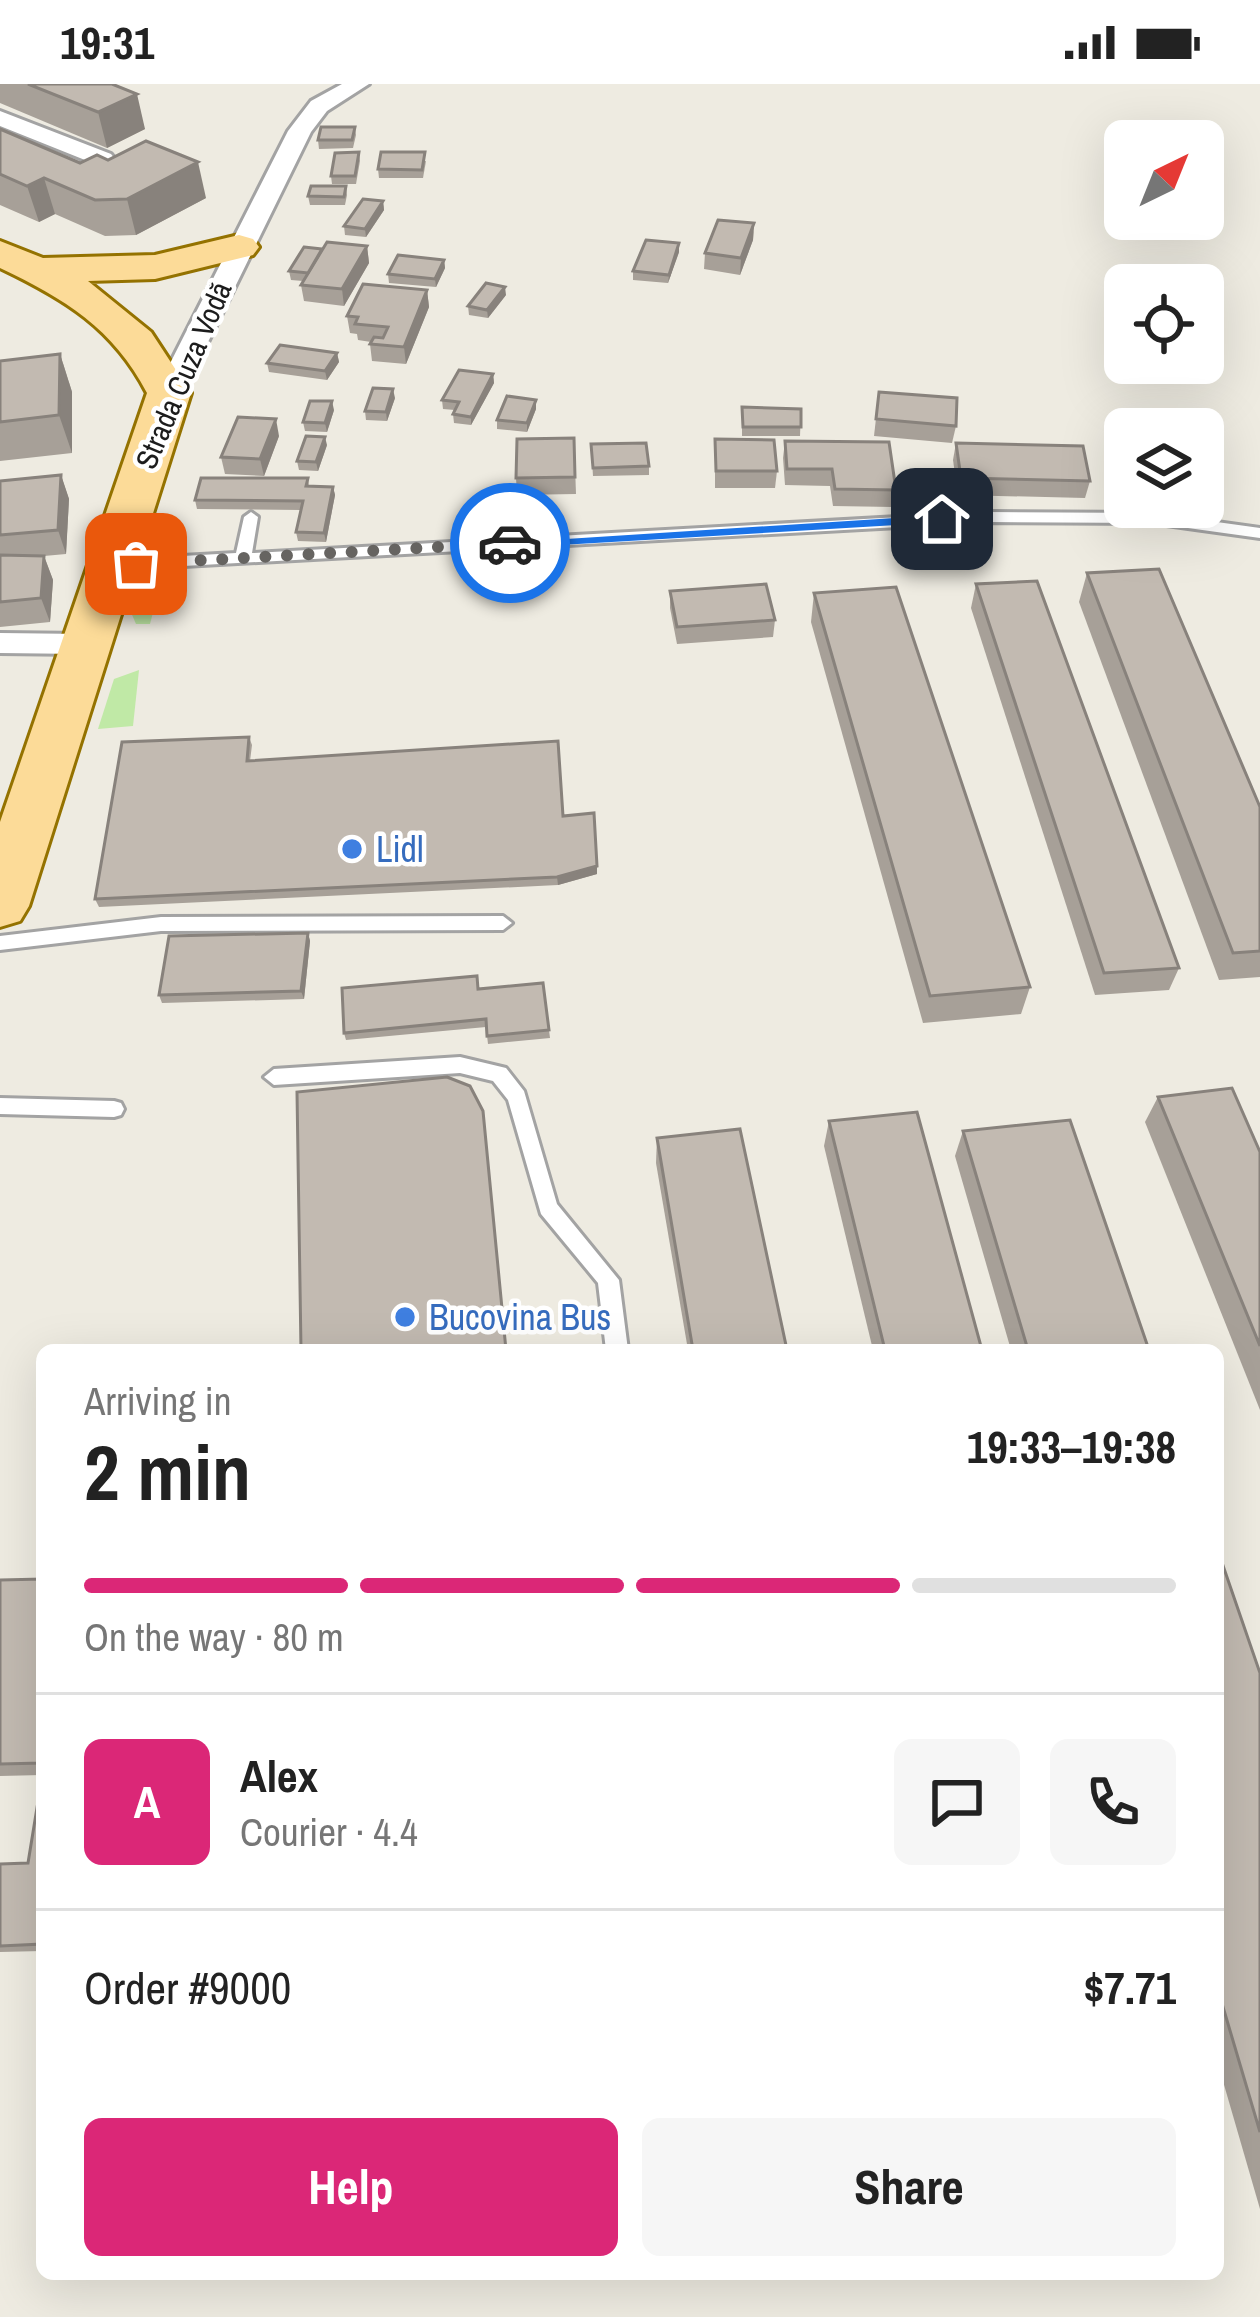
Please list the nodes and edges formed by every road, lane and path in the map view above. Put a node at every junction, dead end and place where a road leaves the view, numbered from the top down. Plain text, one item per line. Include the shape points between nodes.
1 (358, 84) edge
2 (0, 118) edge
3 (103, 159) edge
4 (17, 261) edge
5 (231, 262) junction
6 (109, 310) junction
7 (169, 393) junction
8 (250, 517) edge
9 (1260, 532) edge
10 (243, 559) junction
11 (109, 565) junction
12 (0, 643) edge
13 (83, 644) junction
14 (0, 906) edge
15 (503, 923) dead end
16 (0, 943) edge
17 (274, 1077) dead end
18 (0, 1106) edge
19 (114, 1109) dead end
20 (616, 1344) edge

1 - 5 street, Strada Cuza Vodă via 319,106 300,131
2 - 3 street
4 - 5 main road via 120,271
4 - 6 main road
5 - 6 main road
5 - 7 street, Strada Cuza Vodă
6 - 7 main road via 142,342
7 - 11 main road, Strada Cuza Vodă
8 - 10 lane
9 - 10 lane via 1152,518 988,517
10 - 11 lane
11 - 13 main road, Strada Cuza Vodă
12 - 13 street
13 - 14 main road, Strada Cuza Vodă
15 - 16 lane via 161,924
17 - 20 lane via 460,1065 499,1073 517,1096 548,1208 608,1280
18 - 19 lane

